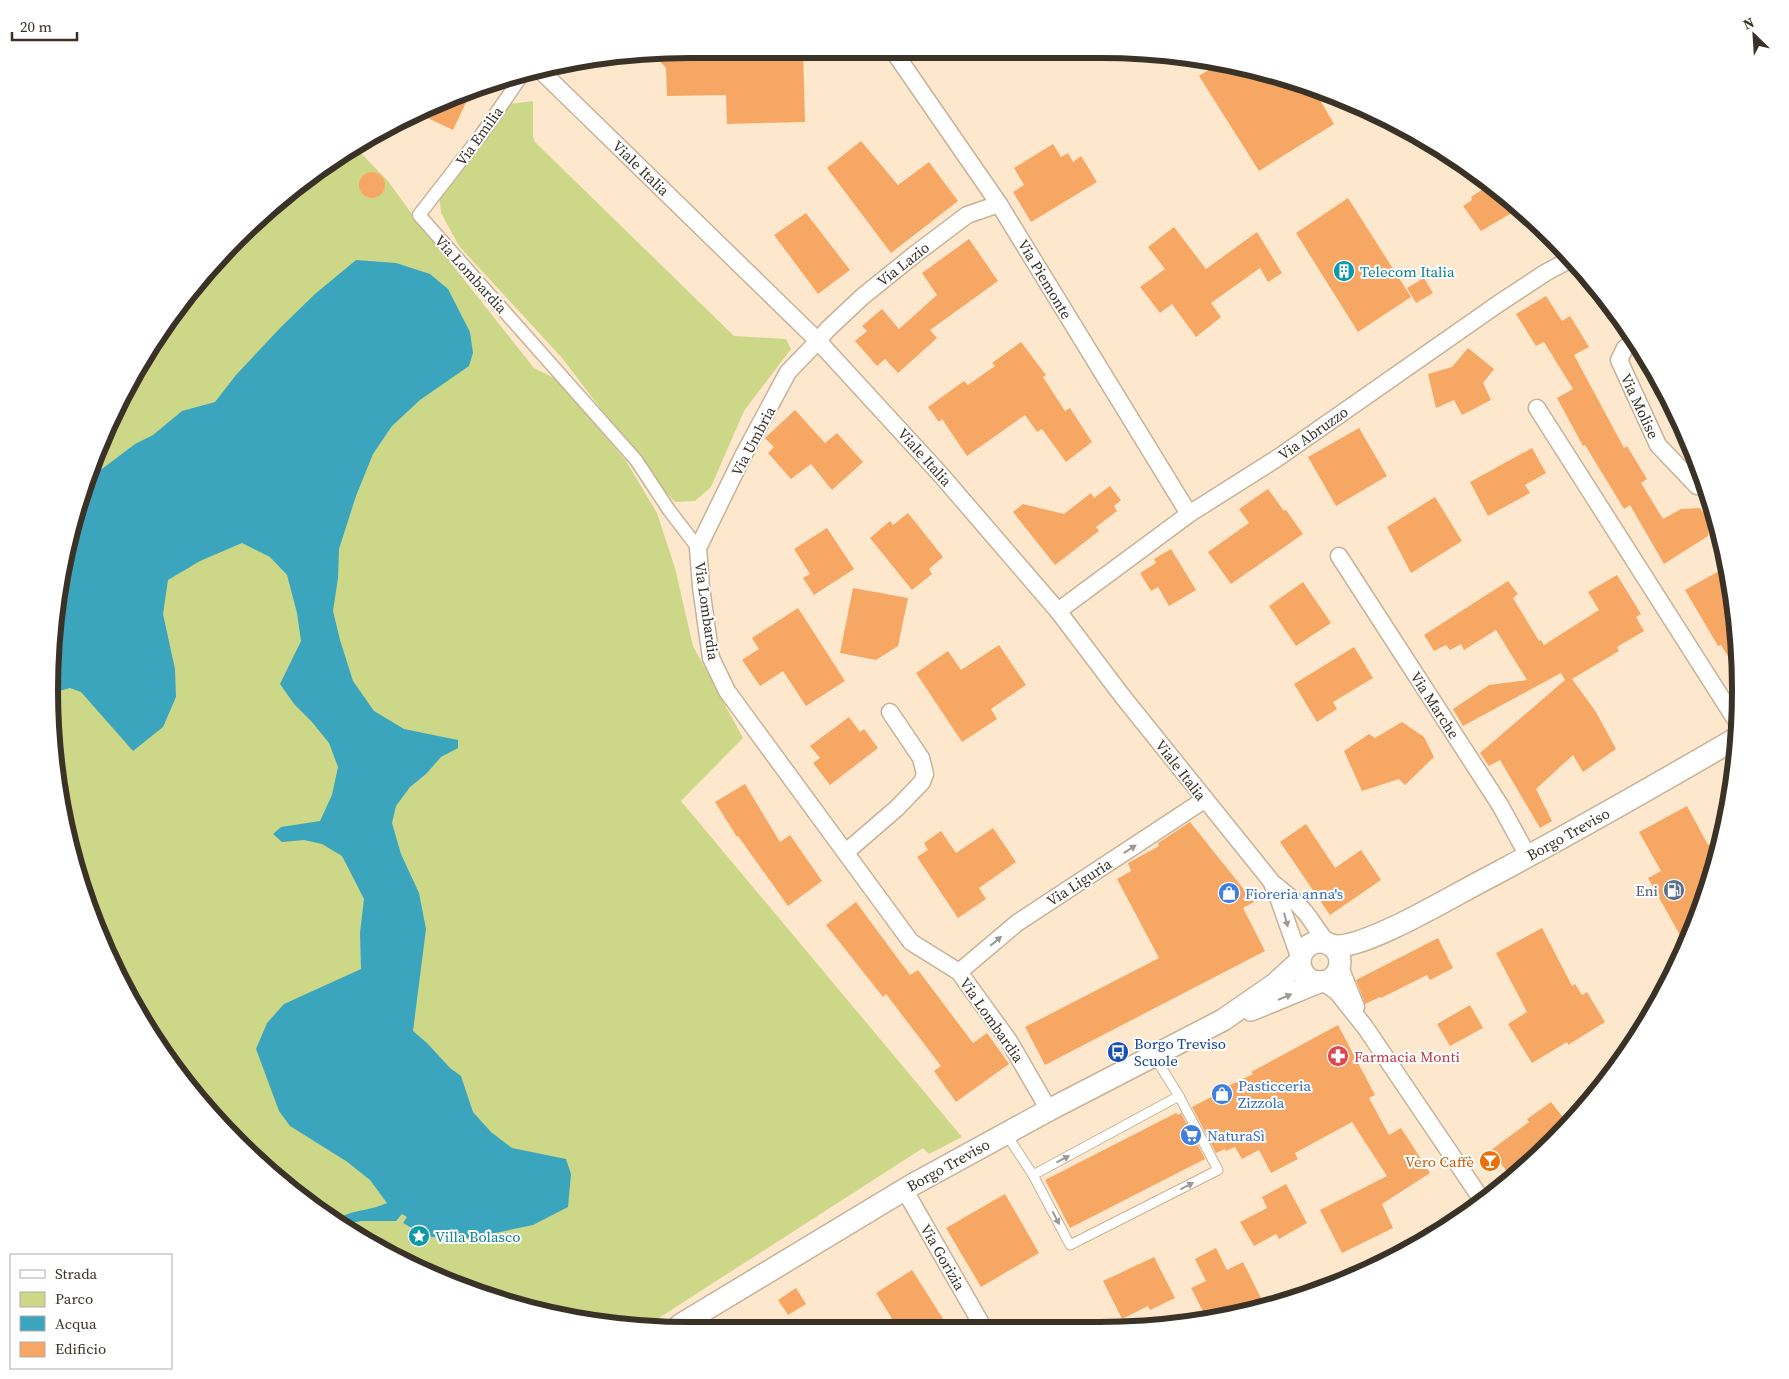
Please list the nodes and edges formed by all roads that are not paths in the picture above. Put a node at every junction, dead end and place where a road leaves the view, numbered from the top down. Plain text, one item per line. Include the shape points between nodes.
1 (898, 57) edge
2 (545, 75) edge
3 (518, 81) edge
4 (454, 170) joint
5 (999, 204) junction
6 (1565, 262) edge
7 (818, 341) junction
8 (1629, 345) edge
9 (1537, 408) dead end
10 (1698, 486) edge
11 (1189, 514) junction
12 (698, 548) junction
13 (1339, 556) dead end
14 (1058, 610) junction
15 (890, 712) dead end
16 (1731, 712) edge
17 (1729, 742) edge
18 (1204, 800) junction
19 (846, 852) junction
20 (1528, 856) junction
21 (1270, 882) junction
22 (1398, 925) junction
23 (1330, 944) junction
24 (1299, 960) junction
25 (1340, 965) junction
26 (959, 972) junction
27 (1321, 982) junction
28 (1223, 1020) junction
29 (1365, 1027) junction
30 (1154, 1056) junction
31 (1179, 1096) junction
32 (1049, 1110) junction
33 (1005, 1133) junction
34 (1033, 1175) junction
35 (904, 1189) junction
36 (1479, 1195) edge
37 (685, 1322) edge
38 (980, 1322) edge

1 - 5 street, Via Piemonte
2 - 7 street, Viale Italia
3 - 4 street, Via Emilia
4 - 12 street, Via Lombardia via 419,214 636,460
5 - 7 street, Via Lazio via 967,214 862,297
5 - 11 street, Via Piemonte
6 - 11 street, Via Abruzzo via 1498,304 1279,457
7 - 12 street, Via Umbria via 788,372
7 - 14 street, Viale Italia via 942,475
8 - 10 street, Via Molise via 1619,360 1658,445
9 - 16 street
11 - 14 street, Via Abruzzo
12 - 19 street, Via Lombardia via 711,658 727,691
13 - 20 street, Via Marche via 1500,805
14 - 18 street, Viale Italia
15 - 19 street via 921,758 922,782
17 - 20 street, Borgo Treviso
18 - 21 street, Viale Italia
26 -> 18 street, Via Liguria via 1017,923
19 - 26 street, Via Lombardia via 911,942
20 - 22 street, Borgo Treviso
21 - 23 street, Viale Italia via 1298,904
21 -> 24 street, Viale Italia via 1282,905
22 - 23 street, Borgo Treviso via 1345,945
22 - 25 street, Borgo Treviso
23 - 24 street via 1310,944
23 - 25 street via 1338,953
24 - 27 street via 1303,974
24 - 28 street, Borgo Treviso via 1275,984
25 - 27 street via 1334,977
25 - 29 street
26 - 32 street, Via Lombardia via 1009,1041
28 -> 27 street, Borgo Treviso
27 - 29 street via 1337,992
28 - 30 street, Borgo Treviso
29 - 36 street
30 - 31 lane
30 - 32 street, Borgo Treviso
34 -> 31 lane
34 -> 31 lane via 1070,1245 1218,1170
32 - 33 street, Borgo Treviso
33 - 34 lane
33 - 35 street, Borgo Treviso
35 - 37 street, Borgo Treviso
35 - 38 street, Via Gorizia

